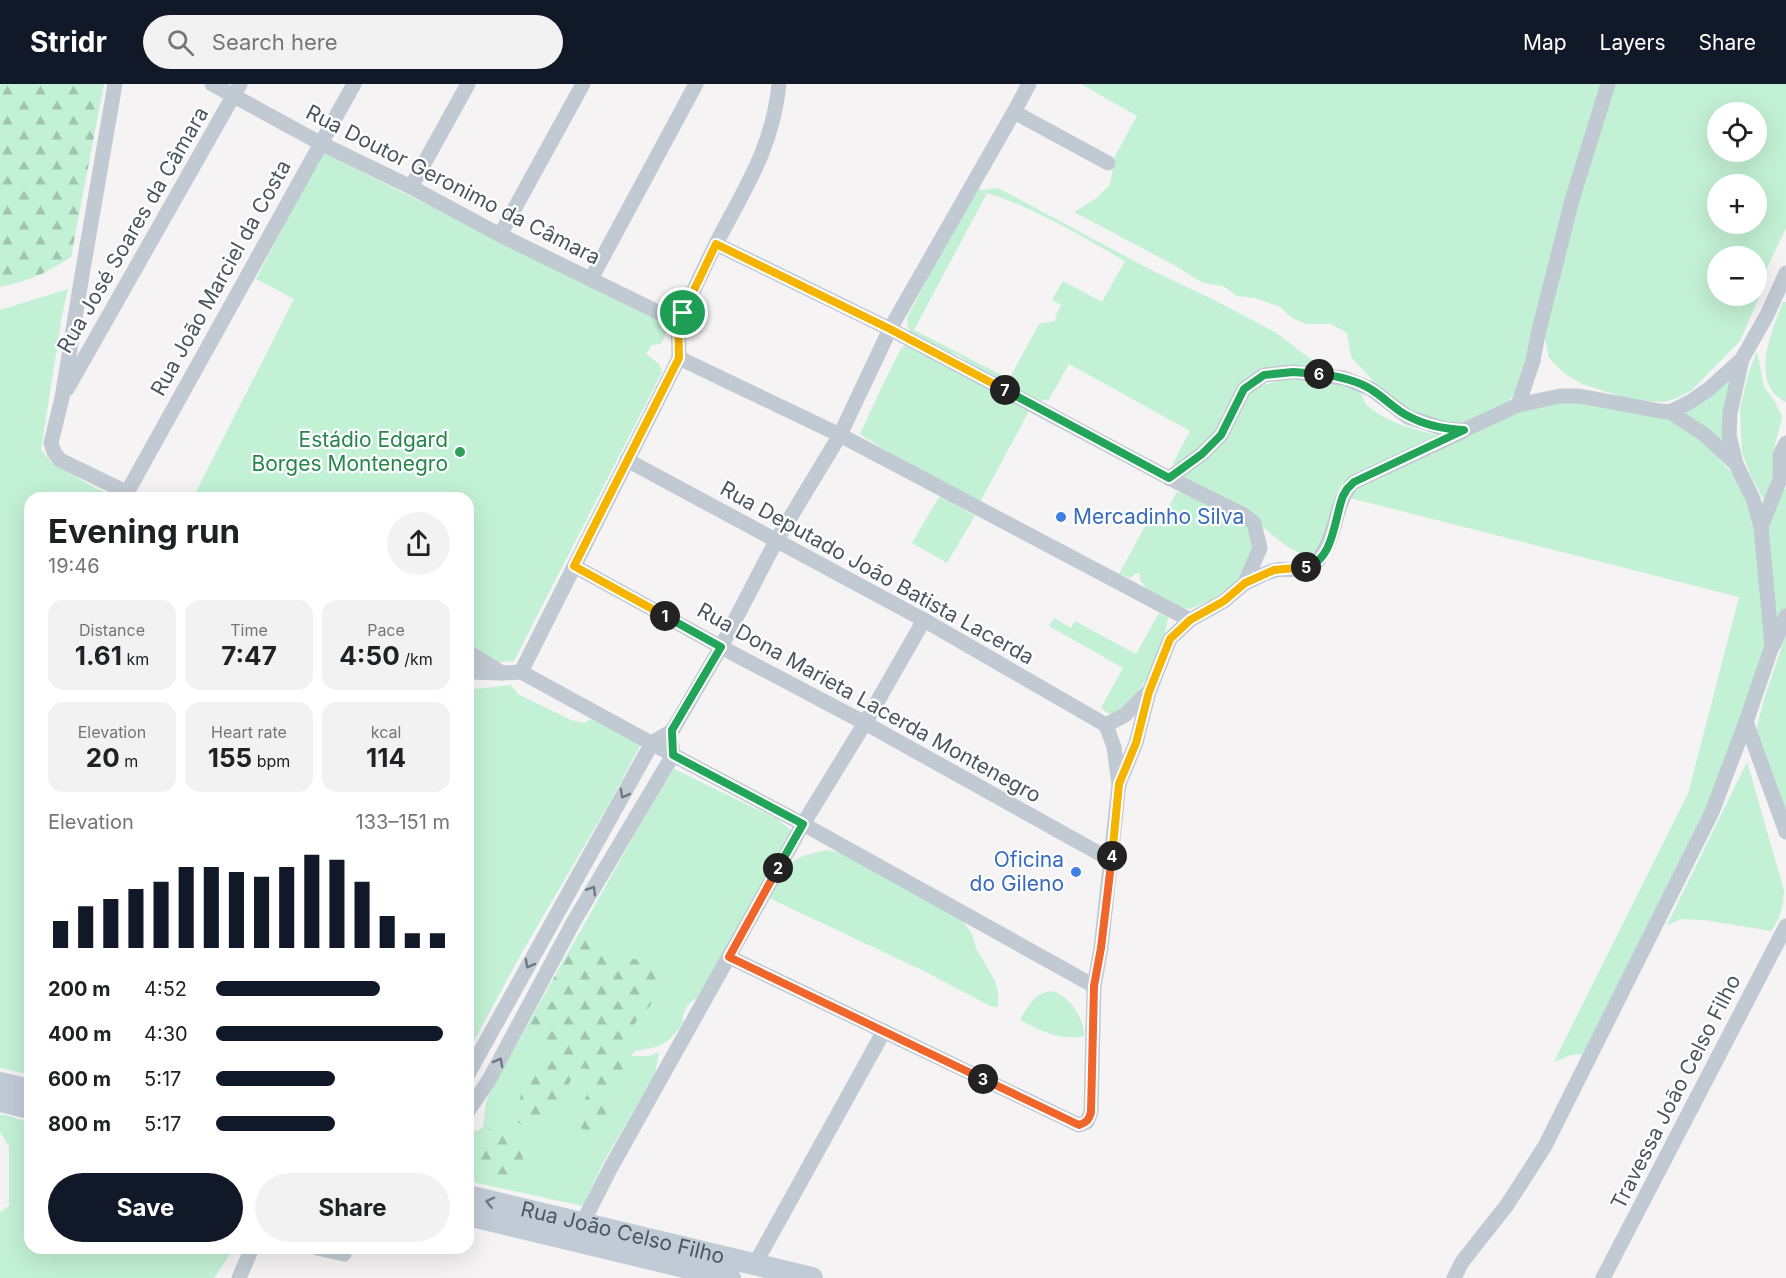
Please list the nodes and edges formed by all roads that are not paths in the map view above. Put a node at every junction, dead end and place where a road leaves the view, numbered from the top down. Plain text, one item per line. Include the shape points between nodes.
1 (115, 84) edge
2 (126, 84) edge
3 (212, 84) edge
4 (354, 84) edge
5 (468, 84) edge
6 (583, 84) edge
7 (696, 84) edge
8 (779, 84) edge
9 (1029, 84) edge
10 (1608, 84) edge
11 (237, 90) edge
12 (111, 111) junction
13 (1014, 112) junction
14 (320, 143) junction
15 (1108, 163) dead end
16 (411, 188) junction
17 (500, 235) junction
18 (716, 244) junction
19 (1786, 273) edge
20 (591, 279) junction
21 (678, 317) junction
22 (890, 329) junction
23 (679, 358) junction
24 (1742, 359) junction
25 (62, 398) junction
26 (1518, 405) junction
27 (1670, 412) junction
28 (1464, 430) junction
29 (840, 435) junction
30 (1786, 443) edge
31 (627, 460) junction
32 (1736, 464) junction
33 (1169, 478) junction
34 (1783, 480) edge
35 (119, 492) edge
36 (127, 492) edge
37 (1761, 527) junction
38 (776, 541) junction
39 (574, 566) junction
40 (1245, 583) junction
41 (1786, 616) edge
42 (924, 620) junction
43 (1190, 620) junction
44 (1772, 646) junction
45 (721, 647) junction
46 (474, 656) edge
47 (474, 672) edge
48 (521, 672) junction
49 (502, 674) junction
50 (1149, 692) junction
51 (1746, 722) junction
52 (865, 723) junction
53 (1106, 725) junction
54 (672, 730) junction
55 (652, 743) junction
56 (673, 755) junction
57 (1119, 784) junction
58 (803, 824) junction
59 (1786, 832) edge
60 (1112, 861) junction
61 (1786, 926) edge
62 (729, 957) junction
63 (1094, 986) junction
64 (884, 1031) junction
65 (474, 1063) edge
66 (0, 1083) edge
67 (24, 1090) edge
68 (24, 1094) edge
69 (0, 1101) edge
70 (474, 1102) edge
71 (474, 1197) edge
72 (474, 1216) edge
73 (582, 1224) junction
74 (249, 1254) edge
75 (755, 1264) junction
76 (239, 1278) edge
77 (730, 1278) edge
78 (812, 1278) edge
79 (1454, 1278) edge
80 (1603, 1278) edge

1 - 12 street
2 - 12 street
3 - 11 street, Rua Doutor Geronimo da Câmara
4 - 14 street, Rua João Marciel da Costa
5 - 16 street
6 - 17 street
7 - 20 street
8 - 18 street via 766,146
9 - 13 street
10 - 26 street via 1572,200 1533,361
11 - 14 street, Rua Doutor Geronimo da Câmara
11 - 25 street, Rua José Soares da Câmara
12 - 25 street
13 - 15 street
13 - 22 street
14 - 16 street, Rua Doutor Geronimo da Câmara
14 - 36 street, Rua João Marciel da Costa
16 - 17 street, Rua Doutor Geronimo da Câmara
17 - 20 street, Rua Doutor Geronimo da Câmara
18 - 21 street
18 - 22 street
19 - 24 street
20 - 21 street, Rua Doutor Geronimo da Câmara via 664,315
21 - 23 street
22 - 29 street
22 - 33 street
23 - 29 street
23 - 31 street
24 - 27 street via 1709,389
24 - 32 street via 1730,413 1729,435
25 - 35 street via 51,443 54,452 60,460
26 - 27 street via 1580,396
26 - 28 street
27 - 32 street via 1705,435
28 - 33 street via 1445,429 1408,417 1371,389 1344,378 1293,372 1264,375 1244,389 1221,435
28 - 40 street via 1354,482 1343,496 1328,547 1314,565 1274,570
29 - 38 street
29 - 43 street
30 - 34 street via 1780,455
31 - 38 street, Rua Deputado João Batista Lacerda
31 - 39 street
32 - 37 street
33 - 40 street via 1244,515 1254,524 1260,548
34 - 37 street
37 - 44 street
38 - 42 street, Rua Deputado João Batista Lacerda
38 - 45 street
39 - 45 street, Rua Dona Marieta Lacerda Montenegro
39 - 48 street
40 - 43 street via 1224,601
41 - 44 street
42 - 52 street
42 - 53 street, Rua Deputado João Batista Lacerda
43 - 50 street via 1170,639
44 - 51 street
45 - 52 street, Rua Dona Marieta Lacerda Montenegro
45 - 54 street
46 - 49 street
47 - 49 street
48 - 49 street
48 - 55 street
50 - 53 street via 1125,715
50 - 57 street via 1136,743
51 - 59 street
51 - 79 street via 1712,812 1545,1146
52 - 58 street
52 - 60 street, Rua Dona Marieta Lacerda Montenegro
53 - 57 street via 1114,747
54 - 55 street
54 - 56 street
55 - 56 street
55 -> 65 street
56 - 58 street
70 -> 56 street via 574,921
57 - 60 street
58 - 62 street
58 - 63 street
60 - 63 street
61 - 80 street, Travessa João Celso Filho
62 - 64 street
62 - 73 street
63 - 64 street via 1091,1112 1087,1122 1079,1125
64 - 75 street
66 - 67 main road
68 - 69 main road
73 -> 71 main road, Rua João Celso Filho
72 - 77 main road, Rua João Celso Filho
73 - 75 main road, Rua João Celso Filho
74 - 76 street
75 - 78 main road, Rua João Celso Filho

